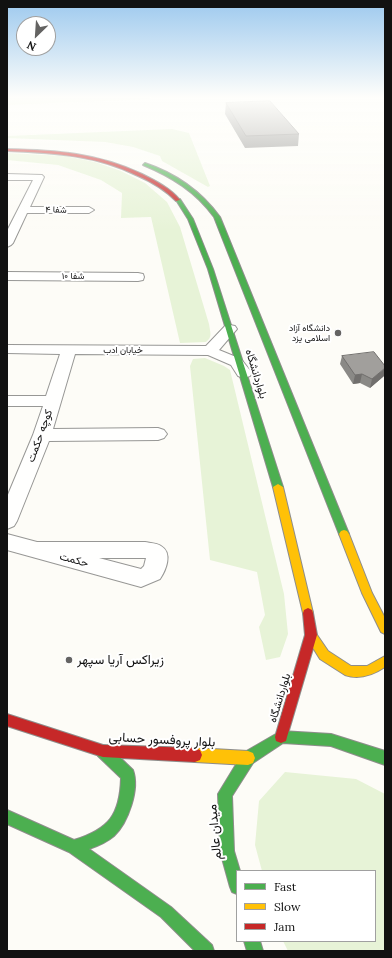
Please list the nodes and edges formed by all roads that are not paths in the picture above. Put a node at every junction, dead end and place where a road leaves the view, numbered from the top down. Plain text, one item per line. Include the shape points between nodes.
1 (7, 143) edge
2 (7, 150) edge
3 (118, 155) dead end
4 (136, 160) dead end
5 (7, 177) edge
6 (23, 210) junction
7 (89, 210) dead end
8 (7, 243) edge
9 (7, 276) edge
10 (138, 277) dead end
11 (230, 329) junction
12 (7, 349) edge
13 (69, 349) junction
14 (210, 351) junction
15 (244, 373) junction
16 (7, 401) edge
17 (53, 401) junction
18 (42, 434) junction
19 (158, 434) dead end
20 (7, 521) edge
21 (7, 542) edge
22 (38, 550) junction
23 (385, 629) edge
24 (312, 635) junction
25 (385, 661) edge
26 (7, 720) edge
27 (281, 737) junction
28 (103, 751) junction
29 (248, 758) junction
30 (385, 758) edge
31 (7, 817) edge
32 (74, 847) junction
33 (236, 883) edge
34 (206, 951) edge

1 - 3 main road via 72,145
2 - 11 main road, بلواردانشگاه via 67,152 104,159 124,166 158,184 174,196 192,220 220,294
4 - 23 main road, بلواردانشگاه via 181,180 209,204 217,217 366,593
5 - 6 street via 39,177
6 - 7 street, شفا ۴
6 - 8 street
9 - 10 street, شفا ۱۰
11 - 14 street
11 - 15 main road, بلواردانشگاه
12 - 13 street, خیابان ادب
13 - 14 street, خیابان ادب
13 - 17 street, کوچه حکمت
14 - 15 street via 236,362
15 - 24 main road, بلواردانشگاه via 270,455
16 - 17 street
17 - 18 street, کوچه حکمت
18 - 19 street
18 - 20 street, کوچه حکمت
21 - 22 street, حکمت
22 - 22 street, حکمت via 145,550 157,555 155,570 141,578
24 - 25 main road via 324,655 349,671 369,671
24 - 27 main road, بلواردانشگاه
26 - 28 main road, بلوار پروفسور حسابی
27 - 29 main road, میدان عالم
27 - 30 main road via 331,740
28 - 29 main road, بلوار پروفسور حسابی
28 - 32 main road via 128,775 129,791 125,807 116,822 103,835
29 - 33 main road, میدان عالم via 225,794 227,850
31 - 32 main road
32 - 34 main road via 166,912

